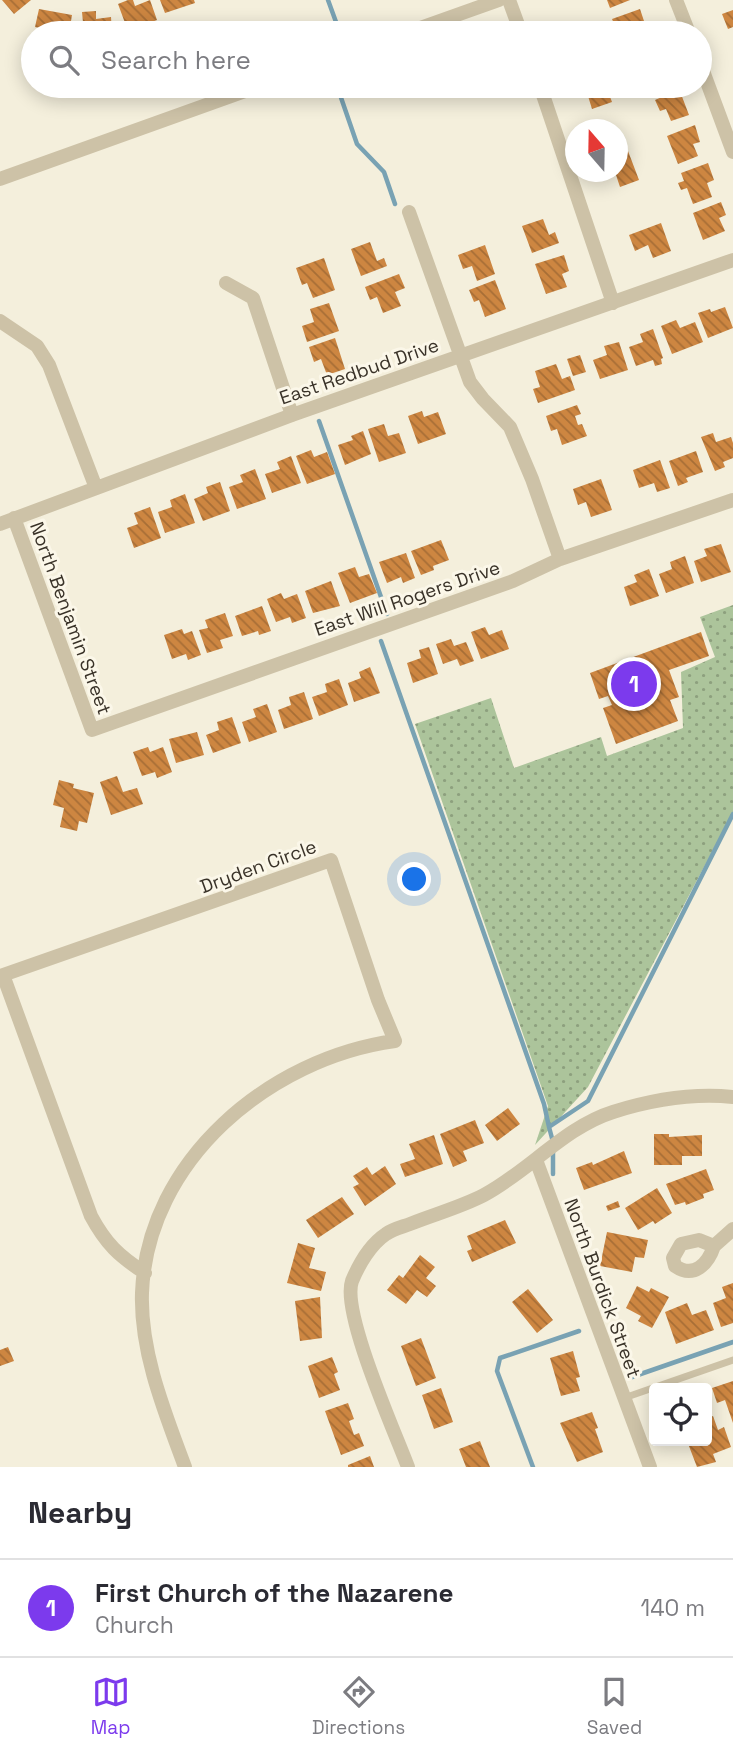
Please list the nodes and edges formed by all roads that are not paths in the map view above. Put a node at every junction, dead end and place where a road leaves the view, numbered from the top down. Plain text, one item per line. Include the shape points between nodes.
1 (499, 0) edge
2 (509, 0) edge
3 (676, 0) edge
4 (440, 21) edge
5 (517, 21) edge
6 (684, 21) edge
7 (712, 95) edge
8 (226, 98) edge
9 (544, 98) edge
10 (733, 152) edge
11 (0, 179) edge
12 (410, 212) dead end
13 (733, 260) edge
14 (226, 283) dead end
15 (613, 303) junction
16 (0, 321) edge
17 (461, 357) junction
18 (292, 415) junction
19 (96, 488) junction
20 (733, 500) edge
21 (7, 521) edge
22 (560, 559) junction
23 (92, 730) joint
24 (733, 1097) edge
25 (536, 1160) junction
26 (733, 1229) edge
27 (714, 1246) dead end
28 (145, 1273) junction
29 (733, 1360) edge
30 (623, 1398) junction
31 (185, 1467) edge
32 (408, 1467) edge
33 (650, 1467) edge

1 - 4 street
2 - 5 street
3 - 6 street
7 - 10 street
8 - 11 street
9 - 15 street
12 - 17 street
13 - 15 street, East Redbud Drive
14 - 18 street via 253,298
15 - 17 street, East Redbud Drive
16 - 19 street via 37,346 49,365
17 - 18 street, East Redbud Drive
17 - 22 street via 470,382 510,427
18 - 19 street, East Redbud Drive
19 - 21 street, East Redbud Drive
20 - 22 street, East Will Rogers Drive
21 - 23 street, North Benjamin Street
22 - 23 street, East Will Rogers Drive via 513,581
24 - 25 street via 657,1101 611,1112 566,1135
25 - 30 street, North Burdick Street
25 - 32 street via 481,1196 388,1233 375,1243 352,1282 355,1325
26 - 27 street
28 - 28 street, Dryden Circle via 152,1233 179,1176 227,1118 290,1074 370,1044 396,1041 331,860 3,975 91,1216 103,1239
28 - 31 street via 142,1293 147,1347
29 - 30 lane
30 - 33 street, North Burdick Street

